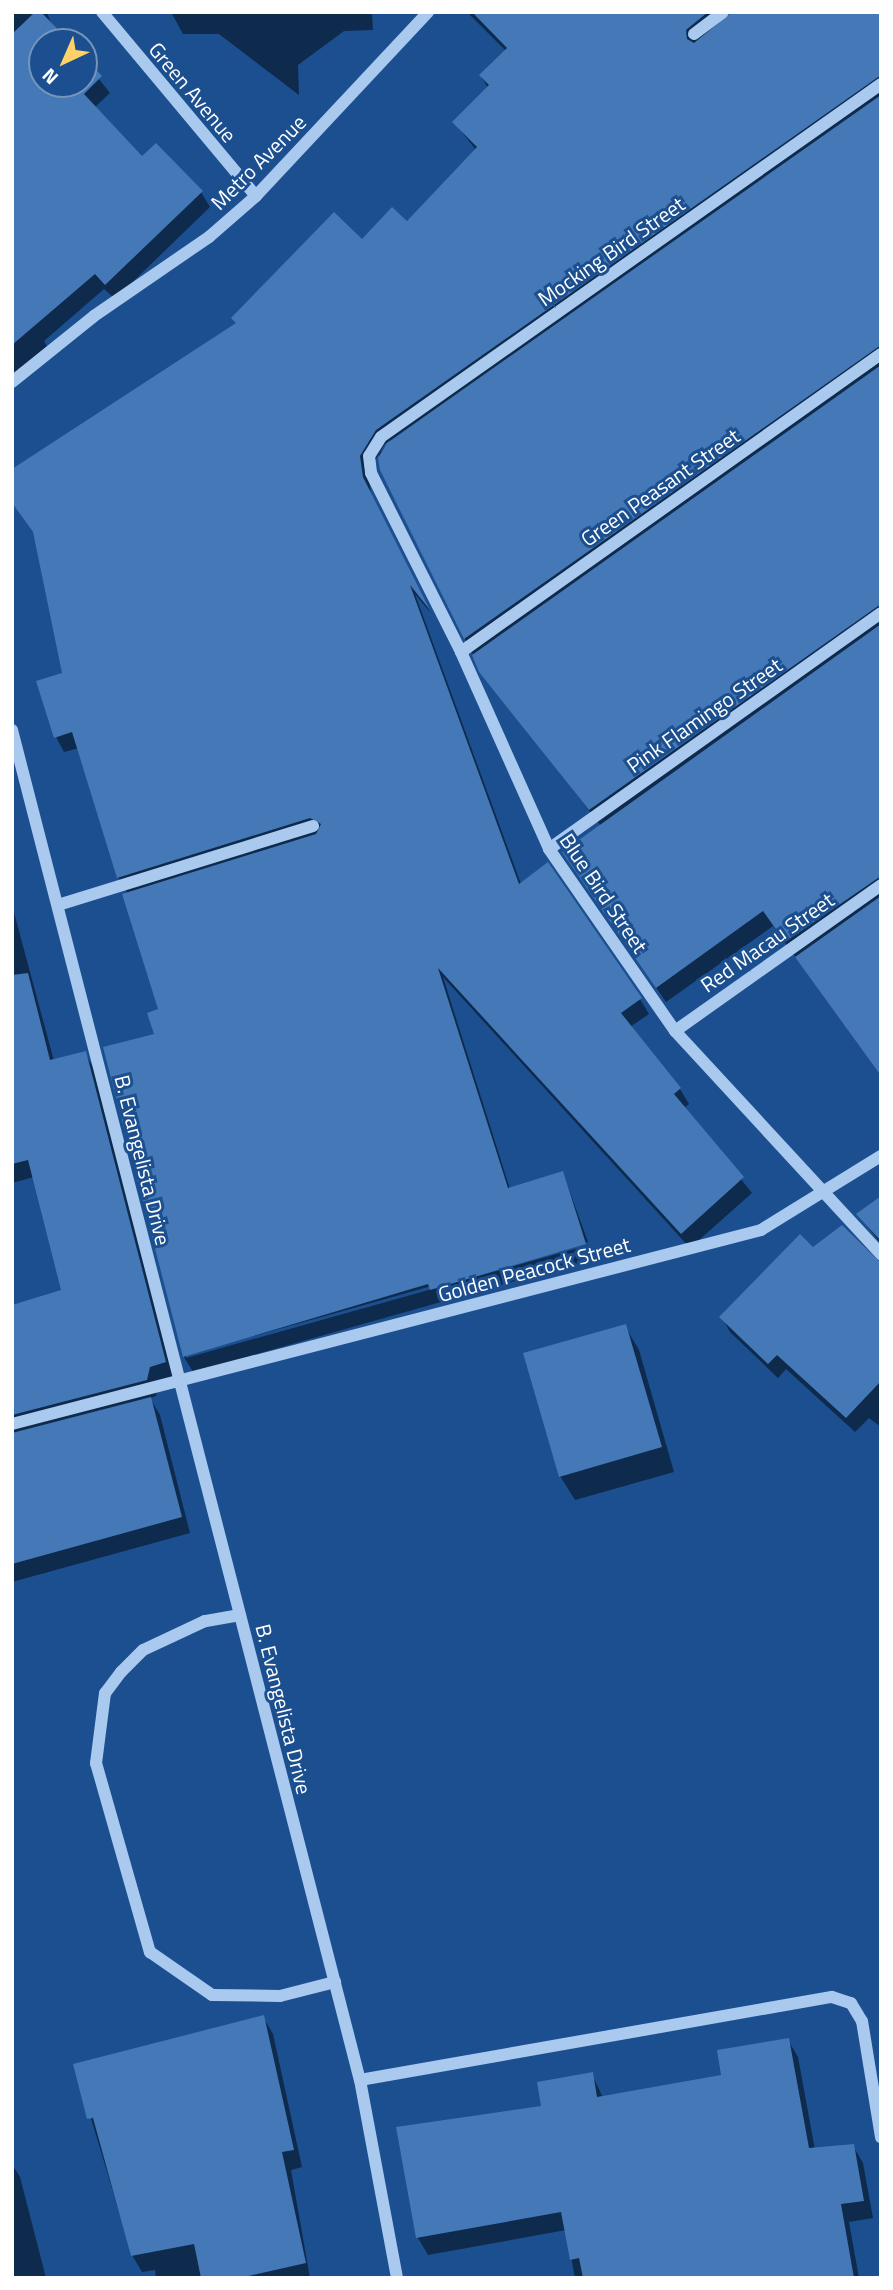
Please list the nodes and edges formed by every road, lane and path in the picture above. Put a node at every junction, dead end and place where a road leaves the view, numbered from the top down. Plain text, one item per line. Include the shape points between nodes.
1 (102, 12) edge
2 (428, 12) edge
3 (723, 12) edge
4 (694, 34) dead end
5 (881, 84) edge
6 (256, 196) junction
7 (881, 354) edge
8 (12, 382) edge
9 (369, 456) joint
10 (881, 613) edge
11 (461, 652) junction
12 (12, 730) edge
13 (313, 826) dead end
14 (549, 849) junction
15 (881, 885) edge
16 (58, 905) junction
17 (675, 1031) junction
18 (881, 1156) edge
19 (822, 1196) junction
20 (881, 1254) edge
21 (180, 1381) junction
22 (12, 1424) edge
23 (240, 1615) junction
24 (335, 1982) junction
25 (360, 2080) junction
26 (881, 2137) edge
27 (397, 2278) edge

1 - 6 street, Green Avenue
2 - 6 street, Metro Avenue
3 - 4 street
5 - 9 street, Mocking Bird Street via 382,437
6 - 8 street, Metro Avenue via 209,237 94,316
7 - 11 street, Green Peasant Street
9 - 11 street, Blue Bird Street via 371,474
10 - 14 street, Pink Flamingo Street
11 - 14 street, Blue Bird Street
12 - 16 street, B. Evangelista Drive
13 - 16 street
14 - 17 street, Blue Bird Street
15 - 17 street, Red Macau Street
16 - 21 street, B. Evangelista Drive
17 - 19 street, Blue Bird Street
18 - 19 street, Golden Peacock Street
19 - 20 street, Blue Bird Street
19 - 21 street, Golden Peacock Street via 761,1230
21 - 22 street, Golden Peacock Street
21 - 23 street, B. Evangelista Drive
23 - 24 street, B. Evangelista Drive
23 - 24 street via 193,1626 143,1650 121,1672 105,1693 96,1763 149,1952 212,1995 279,1996
24 - 25 street, B. Evangelista Drive
25 - 26 street via 832,1997 851,2003 862,2021
25 - 27 street, B. Evangelista Drive

